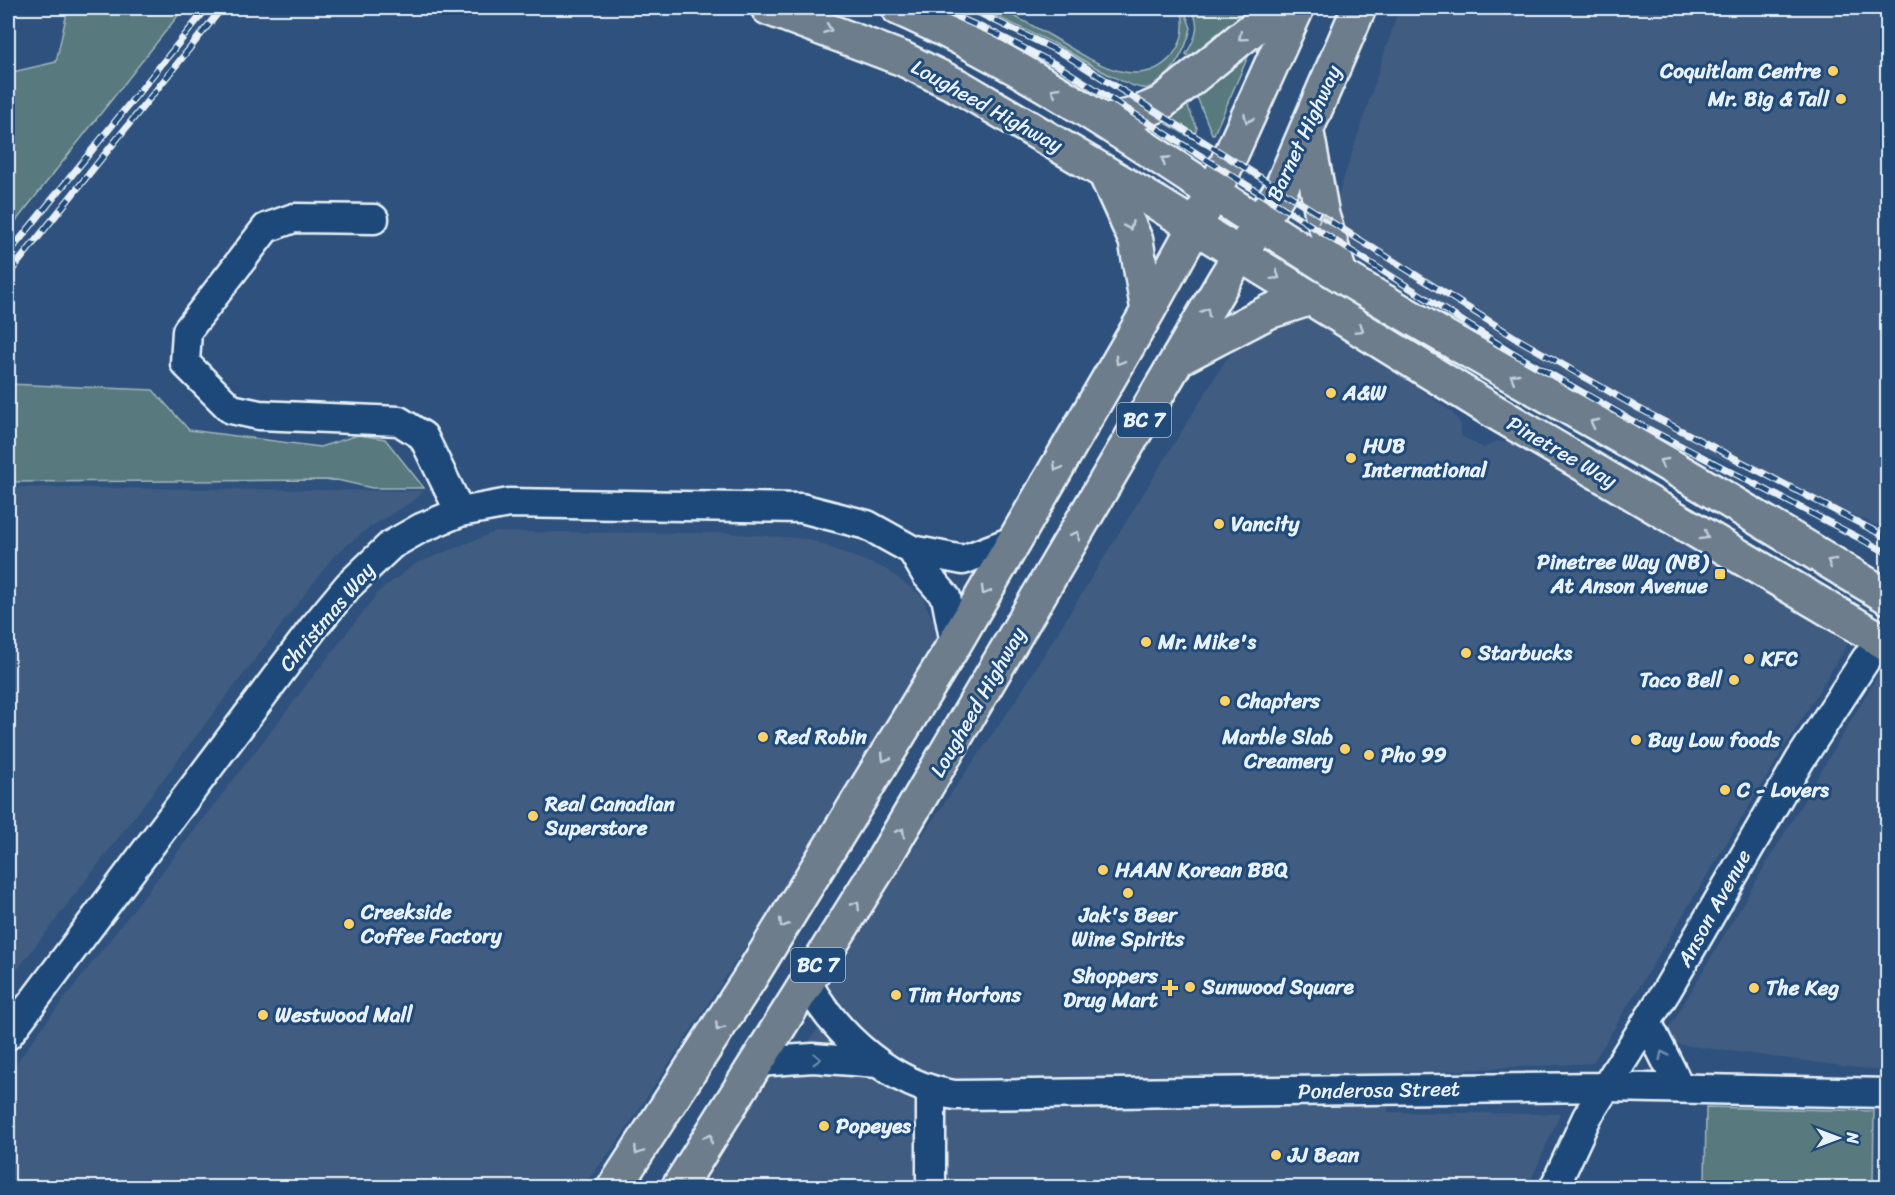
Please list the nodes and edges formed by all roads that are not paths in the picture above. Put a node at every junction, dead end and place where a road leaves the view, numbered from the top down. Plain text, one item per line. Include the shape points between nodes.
1 (768, 8) edge
2 (898, 8) edge
3 (1292, 8) edge
4 (1297, 8) edge
5 (1359, 8) edge
6 (1105, 121) junction
7 (1307, 133) junction
8 (1105, 173) junction
9 (1214, 192) junction
10 (374, 219) dead end
11 (1260, 223) junction
12 (1196, 227) junction
13 (1240, 254) junction
14 (1340, 274) junction
15 (1311, 298) junction
16 (1148, 310) junction
17 (1180, 358) junction
18 (460, 512) junction
19 (1015, 540) junction
20 (912, 550) junction
21 (1884, 595) edge
22 (1878, 642) edge
23 (955, 643) junction
24 (807, 983) junction
25 (1647, 1022) junction
26 (8, 1035) edge
27 (758, 1062) junction
28 (878, 1063) junction
29 (1606, 1087) junction
30 (1680, 1088) junction
31 (931, 1091) junction
32 (1887, 1093) edge
33 (614, 1188) edge
34 (678, 1188) edge
35 (931, 1188) edge
36 (1554, 1188) edge

1 -> 8 main road, Lougheed Highway via 903,59 960,87
6 -> 2 main road via 1021,70
3 -> 6 main road via 1260,23 1160,104
4 -> 9 main road
5 - 7 main road, Barnet Highway
9 -> 6 main road
7 - 11 main road, Barnet Highway
14 -> 7 main road via 1322,215
8 - 12 main road, Lougheed Highway
8 -> 16 main road via 1136,241
9 - 11 main road
9 - 12 main road, BC 7
10 - 18 street via 294,218 266,228 187,331 185,363 231,409 260,415 377,418 414,428 423,436
11 - 13 main road, Barnet Highway / BC 7
11 - 14 main road, Pinetree Way
12 - 13 main road, Lougheed Highway
12 - 16 main road, BC 7
13 -> 15 main road, Pinetree Way
17 -> 13 main road, Lougheed Highway / BC 7
21 -> 14 main road, Pinetree Way
15 - 17 main road via 1268,312
15 -> 22 main road, Pinetree Way
16 -> 19 main road, BC 7
24 -> 17 main road, Lougheed Highway / BC 7 via 969,719
18 - 20 street, Christmas Way via 529,502 782,506 823,512 867,525
18 - 26 street, Christmas Way via 391,545 348,586
19 - 20 street, Christmas Way via 963,560
19 -> 23 main road, BC 7
20 - 23 street, Christmas Way via 946,597
21 - 22 street, Anson Avenue
22 - 25 street, Anson Avenue via 1800,760
23 -> 33 main road, BC 7 via 750,978
24 - 27 main road, Lougheed Highway / BC 7
24 - 28 street, Ponderosa Street via 834,1022
25 - 29 street, Anson Avenue
30 -> 25 street
27 -> 28 street, Ponderosa Street via 813,1058
34 -> 27 main road, Lougheed Highway / BC 7
28 - 31 street, Ponderosa Street
29 - 30 street, Ponderosa Street
29 - 31 street, Ponderosa Street via 960,1095
29 - 36 street, Anson Avenue via 1587,1117
30 - 32 street, Ponderosa Street
31 - 35 street

